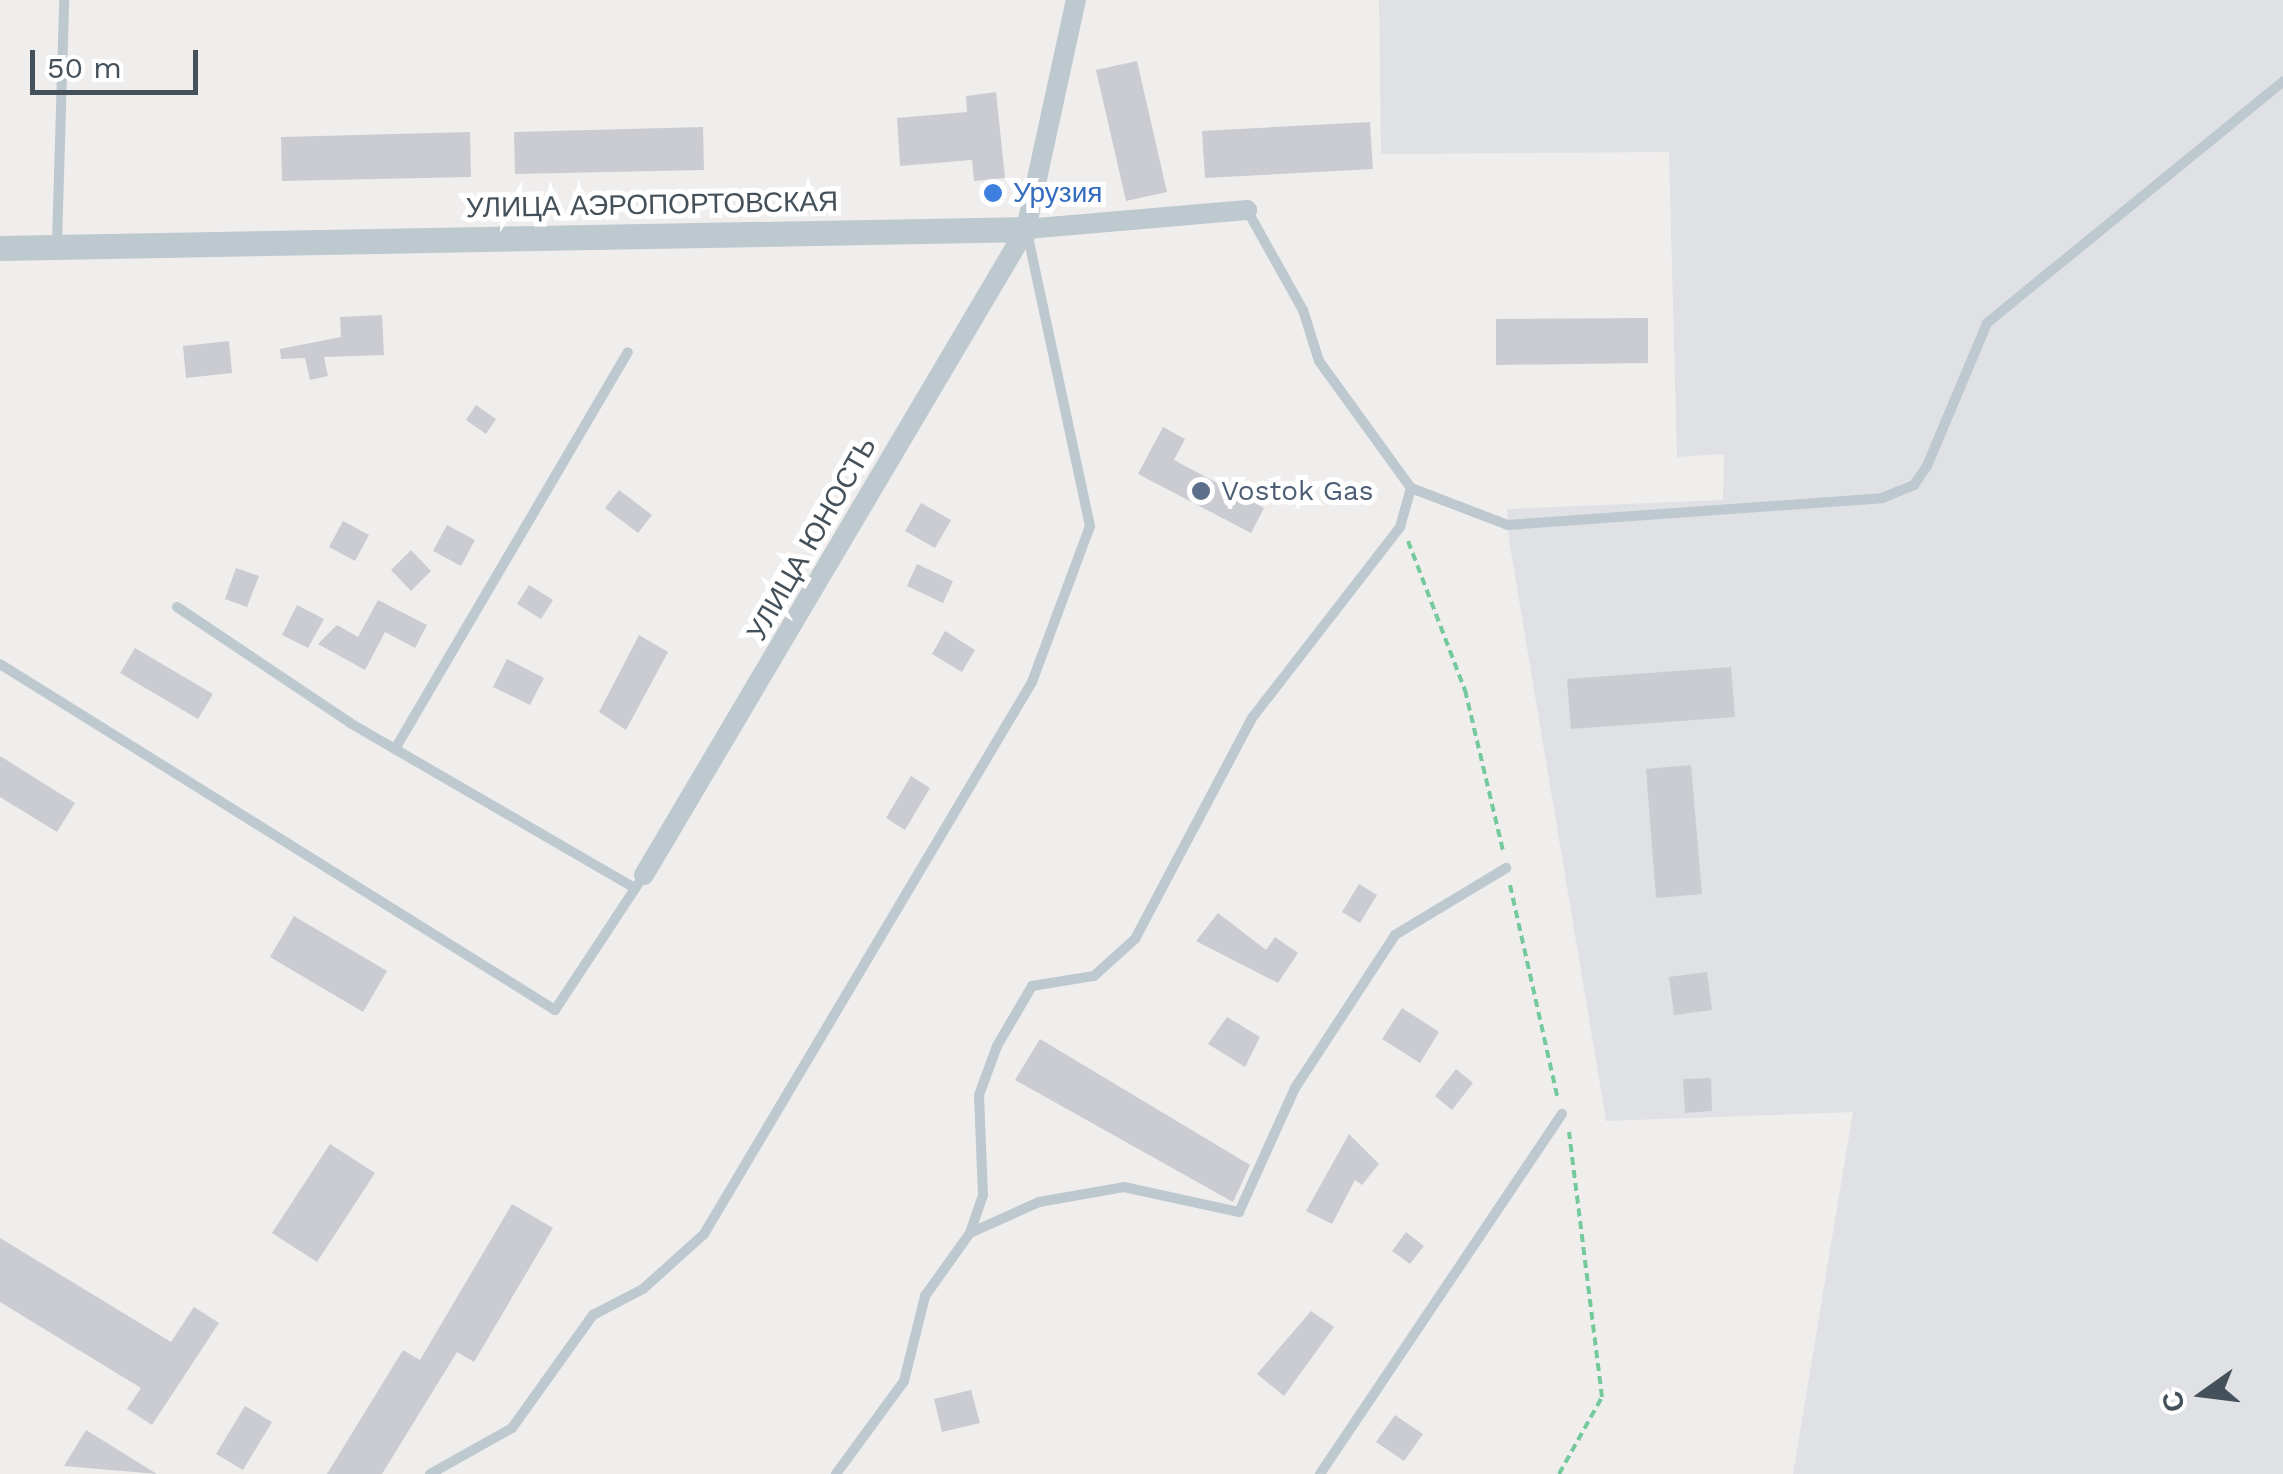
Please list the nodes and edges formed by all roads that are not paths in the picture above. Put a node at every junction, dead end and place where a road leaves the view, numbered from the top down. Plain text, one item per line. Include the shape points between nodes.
1 (64, 0) edge
2 (1076, 0) edge
3 (2283, 82) edge
4 (1247, 210) joint
5 (1026, 230) junction
6 (57, 244) junction
7 (0, 248) edge
8 (628, 352) dead end
9 (1411, 488) junction
10 (177, 606) dead end
11 (0, 664) edge
12 (395, 750) junction
13 (1506, 868) road end
14 (640, 882) junction
15 (1562, 1114) road end
16 (970, 1233) junction
17 (430, 1474) edge
18 (836, 1474) edge
19 (1320, 1474) edge

1 - 6 lane
2 - 5 street, УЛИЦА ЮНОСТЬ
3 - 9 lane via 1987,323 1927,466 1901,493 1508,525
4 - 5 street, УЛИЦА АЭРОПОРТОВСКАЯ
4 - 9 lane via 1303,310 1318,361
5 - 6 street, УЛИЦА АЭРОПОРТОВСКАЯ
5 - 14 street, УЛИЦА ЮНОСТЬ
5 - 17 lane via 1090,526 1032,682 704,1234 643,1289 593,1315 512,1428
6 - 7 street
8 - 12 lane
9 - 16 lane via 1400,527 1252,718 1135,939 1094,976 1032,986 979,1095 984,1195
10 - 12 lane
11 - 14 lane via 556,1010
12 - 14 lane
13 - 16 lane via 1395,935 1295,1088 1239,1212 1124,1187 1039,1202
15 - 19 lane
16 - 18 lane via 925,1296 904,1381

